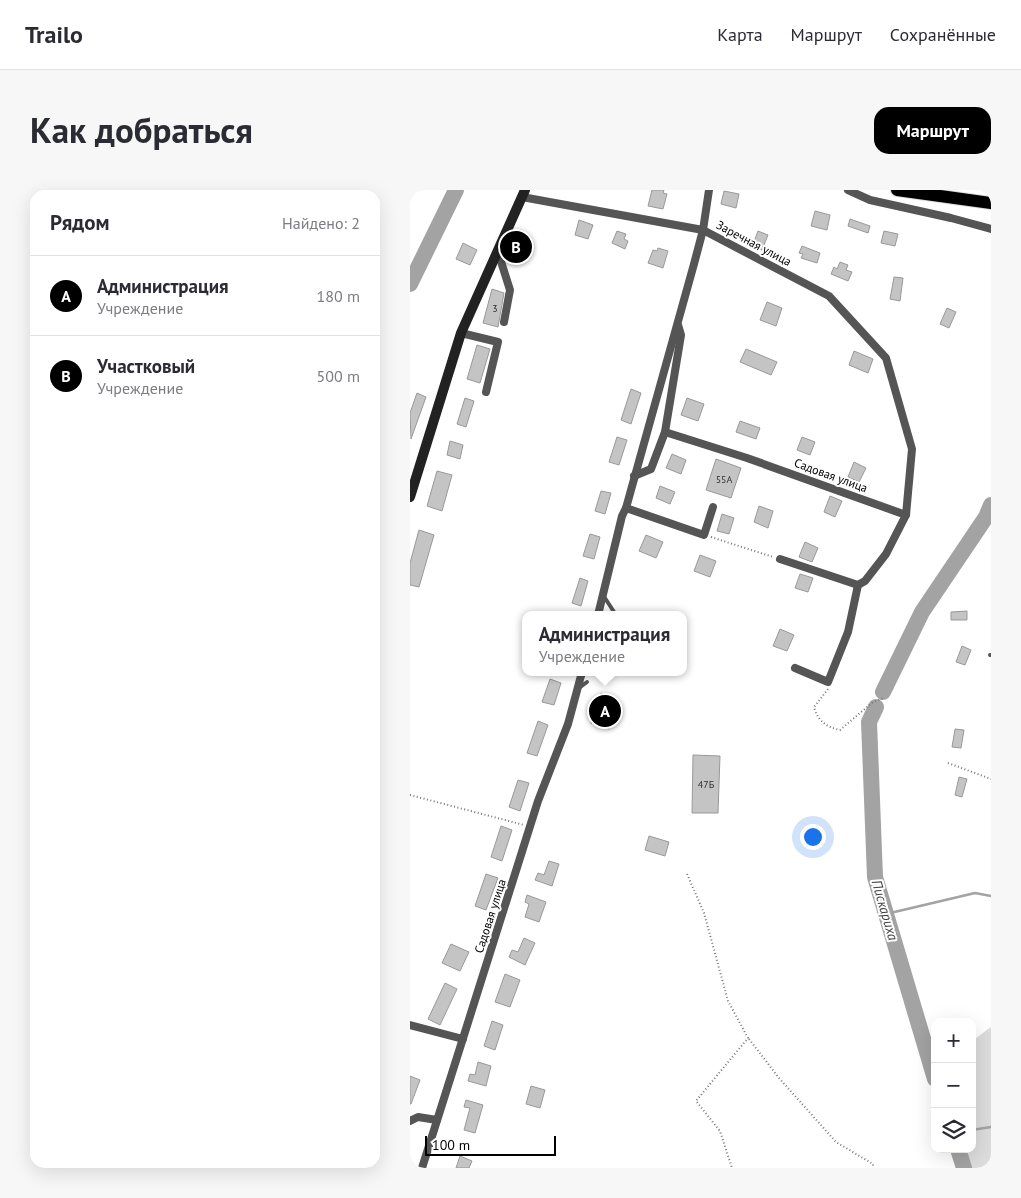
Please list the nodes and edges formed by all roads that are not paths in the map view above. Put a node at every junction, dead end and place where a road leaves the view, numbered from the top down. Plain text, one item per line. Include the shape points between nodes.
1 (709, 190) edge
2 (848, 190) edge
3 (897, 190) edge
4 (524, 194) edge
5 (991, 203) edge
6 (991, 229) edge
7 (703, 230) junction
8 (498, 252) junction
9 (504, 322) dead end
10 (678, 323) junction
11 (461, 333) junction
12 (486, 392) dead end
13 (665, 432) junction
14 (634, 476) junction
15 (410, 497) edge
16 (713, 507) dead end
17 (626, 508) junction
18 (906, 515) junction
19 (780, 559) road end
20 (858, 585) junction
21 (603, 594) junction
22 (599, 611) edge
23 (614, 611) edge
24 (795, 668) dead end
25 (581, 676) edge
26 (587, 682) dead end
27 (577, 690) junction
28 (410, 1026) edge
29 (463, 1039) junction
30 (437, 1120) junction
31 (410, 1121) edge
32 (422, 1168) edge

1 - 7 street
2 - 6 street via 870,200
3 - 5 main road
4 - 7 street, Заречная улица
4 - 8 street, Заречная улица
7 - 10 street
7 - 18 street, Заречная улица via 829,296 886,358 912,449
8 - 9 street via 510,290
8 - 11 street, Заречная улица
10 - 13 street via 681,335
10 - 14 street
11 - 12 street via 498,342
11 - 15 street, Заречная улица
13 - 14 street via 651,469
13 - 18 street, Садовая улица
14 - 17 street
16 - 17 street via 704,535
17 - 21 street
18 - 20 street via 886,554
19 - 20 street
20 - 24 street via 848,632 828,682
21 - 22 street
21 - 23 lane
25 - 27 street, Садовая улица
26 - 27 lane
27 - 29 street, Садовая улица via 568,724 538,801
28 - 29 street
29 - 30 street, Садовая улица
30 - 31 street via 418,1117
30 - 32 street, Садовая улица

